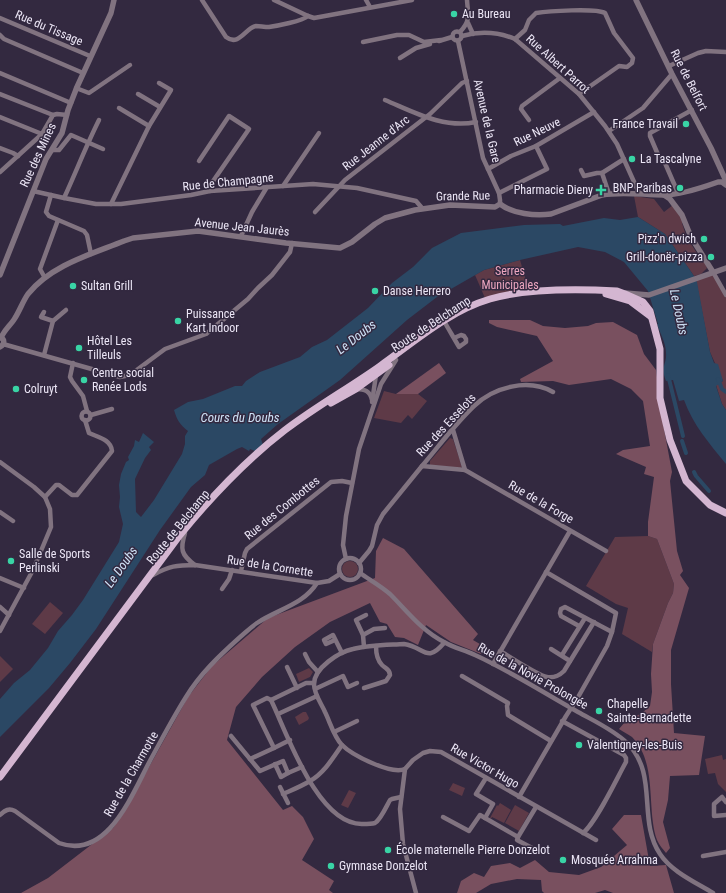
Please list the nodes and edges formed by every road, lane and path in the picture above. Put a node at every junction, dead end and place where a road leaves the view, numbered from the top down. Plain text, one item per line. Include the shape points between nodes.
1 (114, 0) edge
2 (202, 0) edge
3 (274, 0) edge
4 (366, 0) edge
5 (377, 0) edge
6 (412, 0) edge
7 (467, 0) edge
8 (636, 0) edge
9 (373, 7) junction
10 (308, 16) junction
11 (0, 18) edge
12 (468, 23) junction
13 (461, 34) junction
14 (473, 34) junction
15 (0, 35) edge
16 (452, 37) junction
17 (515, 39) junction
18 (441, 40) junction
19 (458, 41) junction
20 (363, 42) dead end
21 (726, 52) edge
22 (90, 56) junction
23 (400, 58) dead end
24 (130, 65) dead end
25 (669, 66) junction
26 (0, 73) edge
27 (83, 73) junction
28 (672, 74) junction
29 (560, 78) junction
30 (467, 81) junction
31 (159, 83) dead end
32 (76, 88) junction
33 (0, 94) edge
34 (138, 94) dead end
35 (579, 94) junction
36 (385, 100) dead end
37 (71, 103) junction
38 (120, 108) dead end
39 (160, 108) junction
40 (692, 110) junction
41 (594, 112) junction
42 (54, 115) junction
43 (67, 115) junction
44 (427, 116) junction
45 (0, 117) edge
46 (99, 120) dead end
47 (529, 120) dead end
48 (476, 122) junction
49 (149, 126) junction
50 (608, 129) junction
51 (319, 133) dead end
52 (42, 134) junction
53 (88, 142) junction
54 (536, 146) junction
55 (0, 148) edge
56 (103, 149) dead end
57 (52, 150) junction
58 (18, 156) junction
59 (624, 159) junction
60 (199, 161) dead end
61 (488, 169) junction
62 (581, 170) dead end
63 (0, 172) edge
64 (602, 173) junction
65 (722, 173) junction
66 (726, 181) edge
67 (718, 182) junction
68 (338, 185) junction
69 (726, 185) edge
70 (283, 186) junction
71 (267, 187) junction
72 (33, 191) junction
73 (210, 191) junction
74 (498, 192) junction
75 (639, 193) junction
76 (609, 194) junction
77 (51, 195) junction
78 (673, 196) junction
79 (64, 198) junction
80 (111, 204) junction
81 (500, 204) junction
82 (422, 208) junction
83 (315, 212) dead end
84 (58, 220) junction
85 (241, 236) junction
86 (352, 242) joint
87 (292, 243) junction
88 (91, 254) junction
89 (726, 268) edge
90 (713, 272) junction
91 (0, 275) edge
92 (45, 278) junction
93 (603, 294) junction
94 (625, 294) junction
95 (649, 295) junction
96 (726, 295) edge
97 (643, 302) junction
98 (66, 310) dead end
99 (44, 312) dead end
100 (651, 317) junction
101 (53, 321) junction
102 (445, 323) junction
103 (454, 338) dead end
104 (1, 341) edge
105 (44, 354) junction
106 (396, 360) junction
107 (73, 363) junction
108 (374, 373) junction
109 (381, 384) junction
110 (356, 389) junction
111 (553, 392) dead end
112 (372, 401) junction
113 (112, 409) dead end
114 (371, 409) junction
115 (89, 413) junction
116 (85, 420) junction
117 (453, 430) junction
118 (0, 462) edge
119 (422, 466) junction
120 (465, 470) junction
121 (352, 482) junction
122 (45, 497) junction
123 (0, 512) edge
124 (726, 513) edge
125 (13, 522) dead end
126 (570, 531) junction
127 (185, 532) junction
128 (606, 551) dead end
129 (346, 559) junction
130 (359, 563) junction
131 (195, 565) junction
132 (232, 570) junction
133 (241, 571) junction
134 (546, 572) junction
135 (360, 573) junction
136 (340, 574) junction
137 (153, 575) junction
138 (0, 578) edge
139 (317, 583) junction
140 (24, 588) junction
141 (222, 589) dead end
142 (0, 607) edge
143 (10, 615) junction
144 (366, 615) dead end
145 (585, 618) junction
146 (594, 622) junction
147 (579, 626) junction
148 (385, 628) dead end
149 (0, 631) edge
150 (612, 632) junction
151 (363, 635) junction
152 (335, 640) dead end
153 (444, 642) junction
154 (376, 646) junction
155 (364, 648) junction
156 (551, 649) dead end
157 (500, 651) junction
158 (305, 654) dead end
159 (342, 654) junction
160 (562, 656) junction
161 (570, 661) junction
162 (494, 664) junction
163 (287, 667) dead end
164 (318, 672) junction
165 (462, 676) dead end
166 (314, 683) junction
167 (357, 683) dead end
168 (297, 688) junction
169 (364, 688) dead end
170 (315, 689) junction
171 (317, 696) junction
172 (271, 700) junction
173 (571, 708) junction
174 (278, 714) junction
175 (358, 721) dead end
176 (562, 721) junction
177 (334, 732) junction
178 (231, 736) dead end
179 (290, 740) junction
180 (551, 741) junction
181 (342, 745) junction
182 (274, 748) junction
183 (250, 759) junction
184 (275, 764) junction
185 (302, 767) junction
186 (405, 769) junction
187 (288, 774) junction
188 (0, 777) edge
189 (486, 778) junction
190 (309, 782) junction
191 (0, 783) edge
192 (280, 787) dead end
193 (283, 794) junction
194 (401, 797) junction
195 (519, 797) junction
196 (726, 802) edge
197 (288, 803) dead end
198 (536, 807) junction
199 (0, 815) edge
200 (726, 815) edge
201 (443, 817) dead end
202 (485, 818) junction
203 (583, 833) junction
204 (518, 837) junction
205 (596, 840) dead end
206 (532, 848) dead end
207 (726, 852) edge
208 (703, 856) dead end
209 (416, 893) edge
210 (713, 893) edge

1 - 22 street, Rue des Mines via 111,13
2 - 10 street via 229,40 243,36 250,28 256,26 271,27 302,20
3 - 10 street
4 - 9 street
5 - 9 street
6 - 9 street
7 - 12 street
8 - 25 street, Rue de Belfort
9 - 10 street via 314,18
11 - 22 street, Rue du Tissage
12 - 13 street
12 - 14 street
13 - 14 street, Rue Albert Parrot
13 - 16 street via 454,32
13 - 19 street
14 - 17 street, Rue Albert Parrot via 502,34
15 - 27 street
16 - 18 street
16 - 19 street
17 - 29 street, Rue Albert Parrot
17 - 35 street via 525,30 529,20 536,13 605,13 614,33 633,58 632,63 627,67 619,66
18 - 20 street via 424,42 410,35 397,35
18 - 23 street via 416,48
19 - 30 street, Avenue de la Gare
21 - 25 street via 706,51
22 - 27 street, Rue des Mines
24 - 32 street via 88,94
25 - 28 street, Rue de Belfort
26 - 37 street
27 - 32 street, Rue des Mines
28 - 40 street, Rue de Belfort
28 - 50 street via 643,108 614,128
29 - 35 street, Rue Albert Parrot
29 - 47 street via 522,106 521,109
30 - 44 street, Rue Jeanne d'Arc
30 - 48 street, Avenue de la Gare
31 - 39 street via 171,90
32 - 37 street, Rue des Mines
33 - 42 street
34 - 39 street
35 - 41 street, Rue Albert Parrot
36 - 44 street
37 - 43 street, Rue des Mines
38 - 49 street
39 - 49 street
40 - 65 street, Rue de Belfort
40 - 78 street via 650,133 659,157 665,163
41 - 50 street, Rue Albert Parrot
41 - 54 street, Rue Neuve
42 - 43 street
42 - 52 street
43 - 57 street, Rue des Mines via 62,133
44 - 48 street via 445,123
44 - 68 street, Rue Jeanne d'Arc
45 - 52 street
46 - 53 street
48 - 61 street, Avenue de la Gare via 483,158
49 - 80 street
50 - 59 street, Rue Albert Parrot
51 - 70 street
52 - 58 street
53 - 56 street
53 - 57 street via 71,135 59,150
53 - 79 street
54 - 61 street, Rue Neuve
54 - 74 street via 547,169
55 - 58 street
57 - 72 street, Rue des Mines
58 - 63 street
59 - 64 street
59 - 75 street, Rue Albert Parrot
60 - 73 street via 229,116 249,129 210,187
61 - 74 street, Avenue de la Gare
62 - 64 street via 584,176
64 - 76 street
65 - 66 street, Rue de Belfort
65 - 67 street
67 - 69 street
67 - 78 street, Grande Rue
68 - 70 street, Rue de Champagne
68 - 82 street, Rue de Champagne via 416,201
68 - 83 street, Rue Jeanne d'Arc
70 - 71 street, Rue de Champagne
71 - 73 street, Rue de Champagne
71 - 85 street
72 - 77 street, Rue de Champagne
72 - 91 street, Rue des Mines
73 - 80 street, Rue de Champagne
74 - 81 street, Avenue de la Gare
75 - 76 street, Grande Rue
75 - 78 street, Grande Rue
76 - 81 street, Grande Rue via 543,215 506,209
77 - 79 street, Rue de Champagne
77 - 84 street via 46,212
78 - 90 street via 691,237
79 - 80 street, Rue de Champagne
81 - 82 street, Grande Rue via 495,207 450,205
82 - 86 street, Grande Rue via 385,218
84 - 88 street via 84,231
84 - 92 street via 40,269
85 - 87 street, Avenue Jean Jaurès
85 - 88 street, Avenue Jean Jaurès via 198,231 170,233 129,239
86 - 87 street, Avenue Jean Jaurès via 345,247 334,248
87 - 107 street via 290,252 272,275 206,334 165,349 130,375 120,377
88 - 92 street, Avenue Jean Jaurès via 65,265
89 - 90 street
90 - 95 street
90 - 96 street
92 - 104 street, Avenue Jean Jaurès via 28,293 12,323 3,333
93 - 97 street, Route de Belchamp via 617,294
93 - 100 main road via 630,301
93 - 102 main road, Route de Belchamp via 564,292 504,298 479,306
94 - 95 street
94 - 97 main road, Route de Belchamp
94 - 102 main road, Route de Belchamp via 564,290 508,295 478,303 460,311
95 - 97 street
97 - 100 main road via 648,307
98 - 101 street
99 - 101 street via 41,317
100 - 124 main road via 660,350 660,398 670,440 686,481 710,505
101 - 105 street
102 - 103 street
102 - 106 main road, Route de Belchamp
102 - 108 main road, Route de Belchamp
104 - 105 street
105 - 107 street
106 - 108 main road, Route de Belchamp
106 - 109 street
107 - 115 street via 70,377 83,396
108 - 109 street
108 - 110 main road, Route de Belchamp
108 - 112 street
108 - 188 main road, Route de Belchamp via 305,415 271,441 201,510 135,594
109 - 114 street
110 - 112 street via 368,392
110 - 127 main road, Route de Belchamp via 302,420 272,443 211,502
111 - 117 street, Rue des Esselots via 534,384 498,391 475,406
112 - 114 street
113 - 115 street
114 - 121 street
115 - 116 street via 88,420
115 - 116 street via 83,412
116 - 122 street via 89,433 101,437 112,447 112,451 78,495 72,495 56,485
117 - 119 street, Rue des Esselots
117 - 120 street
118 - 122 street
119 - 120 street, Rue de la Forge
119 - 130 street via 383,514 372,546
120 - 126 street, Rue de la Forge
121 - 129 street via 343,545
121 - 133 street, Rue des Combottes via 331,482 247,549
122 - 140 street via 50,509 51,526
123 - 125 street
126 - 128 street, Rue de la Forge
126 - 134 street
127 - 131 street via 183,553
127 - 137 main road, Route de Belchamp
129 - 130 street via 353,559
129 - 136 street via 340,564
130 - 135 street
131 - 132 street, Rue de la Cornette
131 - 137 street, Rue de la Cornette via 170,566
132 - 133 street, Rue de la Cornette
132 - 141 street
133 - 139 street, Rue de la Cornette
134 - 150 street via 616,613
134 - 157 street
135 - 136 street via 352,580 345,579
135 - 153 street, Rue de la Novie Prolongée via 388,593 429,633
136 - 139 street, Rue de la Cornette via 329,581
137 - 191 main road, Route de Belchamp
138 - 140 street
139 - 199 street, Rue de la Charmotte via 302,600 258,622 210,665 176,714 123,812 110,828 94,841 67,846 59,843 16,811 11,809
140 - 143 street
142 - 143 street
143 - 149 street
144 - 151 street via 356,620
145 - 146 street
145 - 147 street
145 - 147 street via 565,607 561,609 561,616
146 - 150 street
146 - 161 street
147 - 160 street
148 - 151 street via 374,629
150 - 173 street via 607,646
151 - 155 street
152 - 159 street
153 - 154 street via 433,653 411,645
153 - 162 street, Rue de la Novie Prolongée
154 - 155 street
154 - 169 street via 376,656 382,666 389,670 390,675 386,681
155 - 159 street via 352,649
156 - 160 street
157 - 161 street via 548,678 560,675
157 - 162 street
158 - 164 street
159 - 164 street via 329,661
160 - 161 street
162 - 173 street, Rue de la Novie Prolongée
163 - 168 street
164 - 166 street
165 - 180 street via 508,703 508,716
166 - 168 street via 306,683
166 - 170 street
167 - 170 street via 348,687 343,676
168 - 172 street
170 - 171 street
171 - 174 street
171 - 177 street
172 - 174 street
172 - 182 street via 267,698 253,705
173 - 176 street
173 - 210 street, Rue de la Novie Prolongée via 618,736 635,753 646,780 648,818 654,844 673,868
174 - 179 street
175 - 177 street
176 - 180 street
176 - 203 street via 626,758 598,813
177 - 181 street
178 - 183 street
179 - 182 street
179 - 185 street
180 - 195 street
181 - 186 street via 380,767 398,771
181 - 190 street via 330,762
182 - 183 street
183 - 184 street via 260,771
184 - 187 street via 281,777
184 - 187 street via 282,761
185 - 187 street
185 - 190 street
186 - 189 street, Rue Victor Hugo via 423,753 436,751
186 - 194 street
189 - 195 street, Rue Victor Hugo
189 - 202 street via 476,794 493,804
190 - 193 street
190 - 194 street via 321,799 338,815 356,824 375,822 392,798
192 - 193 street
193 - 197 street
194 - 209 street via 403,844
195 - 198 street, Rue Victor Hugo
196 - 200 street via 722,797 714,804 714,816
198 - 203 street, Rue Victor Hugo
198 - 204 street
201 - 202 street via 469,831 480,815
202 - 204 street
203 - 205 street, Rue Victor Hugo
204 - 206 street via 516,840
207 - 208 street

